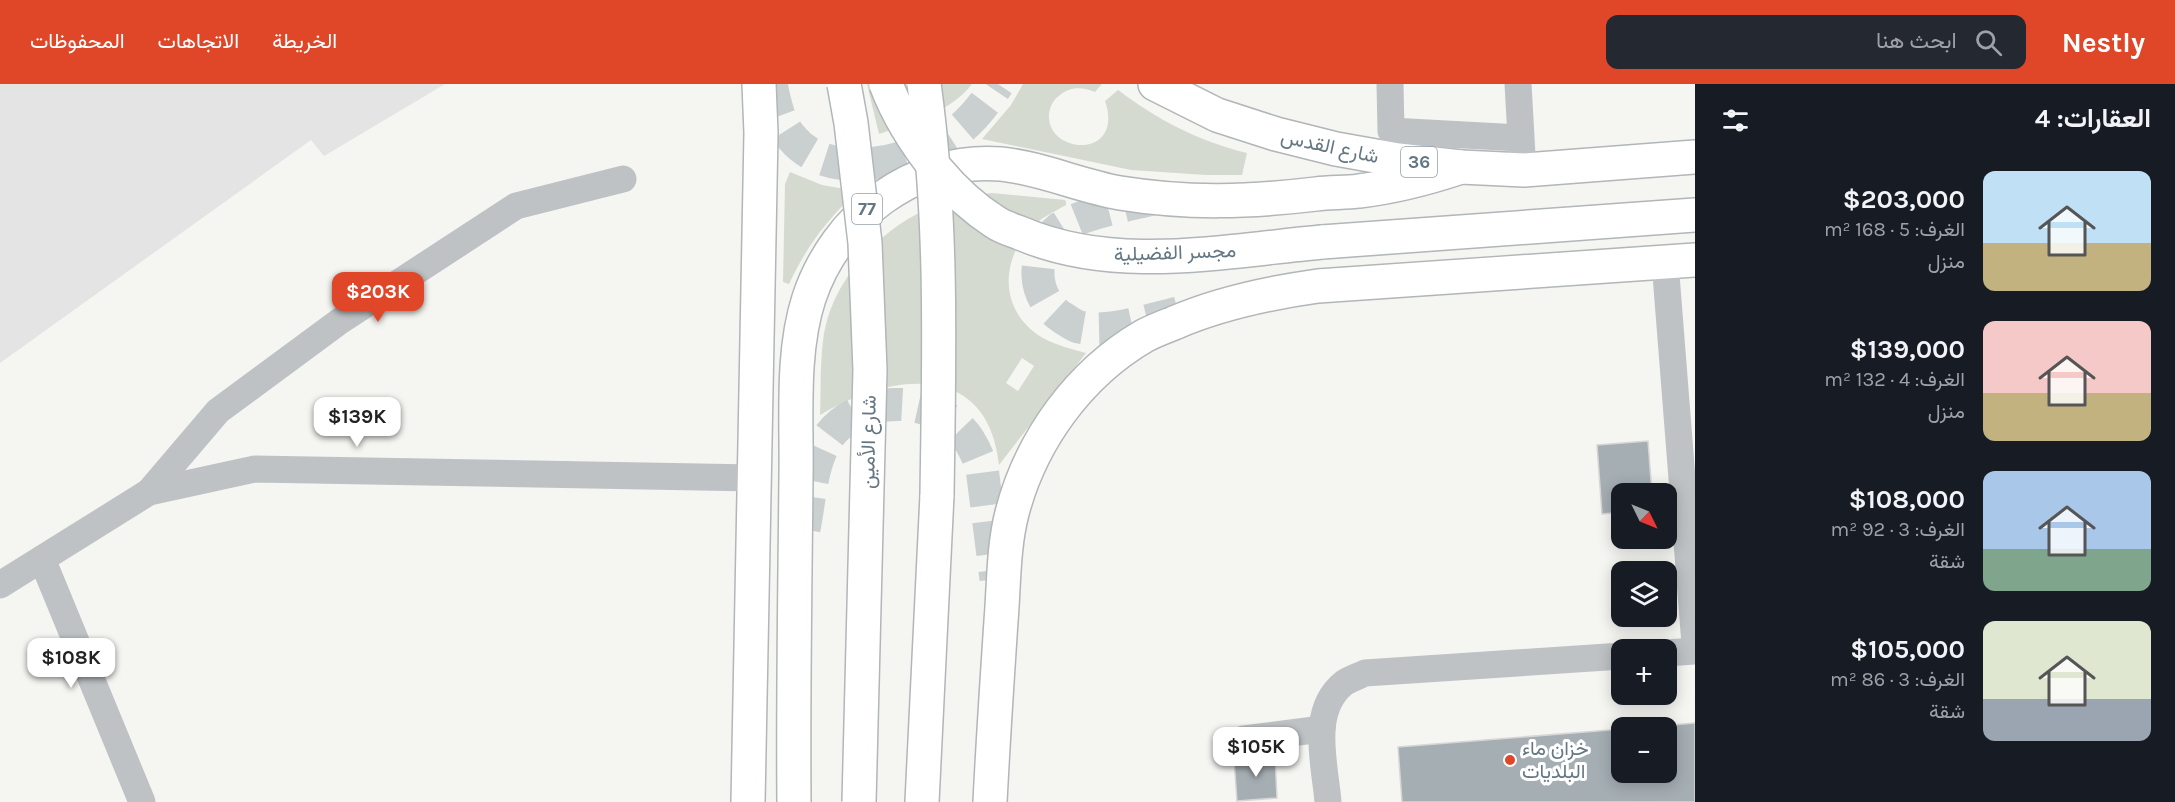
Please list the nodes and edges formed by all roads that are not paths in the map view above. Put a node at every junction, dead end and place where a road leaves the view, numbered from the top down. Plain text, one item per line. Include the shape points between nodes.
1 (759, 84) edge
2 (844, 84) edge
3 (886, 84) edge
4 (924, 84) edge
5 (1155, 84) edge
6 (1390, 84) edge
7 (1518, 84) edge
8 (1520, 138) junction
9 (1695, 157) edge
10 (1461, 167) junction
11 (1524, 170) junction
12 (623, 179) dead end
13 (1695, 215) edge
14 (1680, 261) edge
15 (754, 478) junction
16 (149, 492) junction
17 (42, 559) junction
18 (0, 585) edge
19 (1695, 644) edge
20 (1695, 651) edge
21 (1677, 652) edge
22 (1611, 657) edge
23 (1322, 729) junction
24 (1244, 738) dead end
25 (142, 802) edge
26 (747, 802) edge
27 (794, 802) edge
28 (859, 802) edge
29 (922, 802) edge
30 (990, 802) edge
31 (1328, 802) edge

1 - 15 main road
2 - 28 main road, شارع الأمين / 77, bridge via 865,243 870,370
3 - 13 main road, مجسر الفضيلية, bridge via 924,154 970,202 996,223 1067,249 1134,256 1193,254
4 - 29 main road, bridge via 938,232 939,320 937,495
5 - 10 main road, شارع القدس / 36 via 1216,115 1276,134 1336,149
6 - 8 street via 1391,131
7 - 8 street
8 - 11 street
9 - 11 main road, شارع القدس / 36
10 - 11 main road, شارع القدس / 36
10 - 27 main road, 77 via 1394,186 1236,202 1156,198 1081,184 1022,167 976,164 952,167 906,182 866,210 849,228 822,270 801,327
12 - 16 street via 516,206 350,315 218,411
14 - 19 street
14 - 30 main road via 1275,292 1189,317 1146,335 1123,350 1084,385 1057,417 1024,475 1012,515 1005,556
15 - 16 street via 255,469
15 - 26 main road
16 - 17 street
17 - 18 street
17 - 25 street
20 - 21 street
22 - 23 street via 1365,673 1345,682 1331,696
23 - 24 street
23 - 31 street

